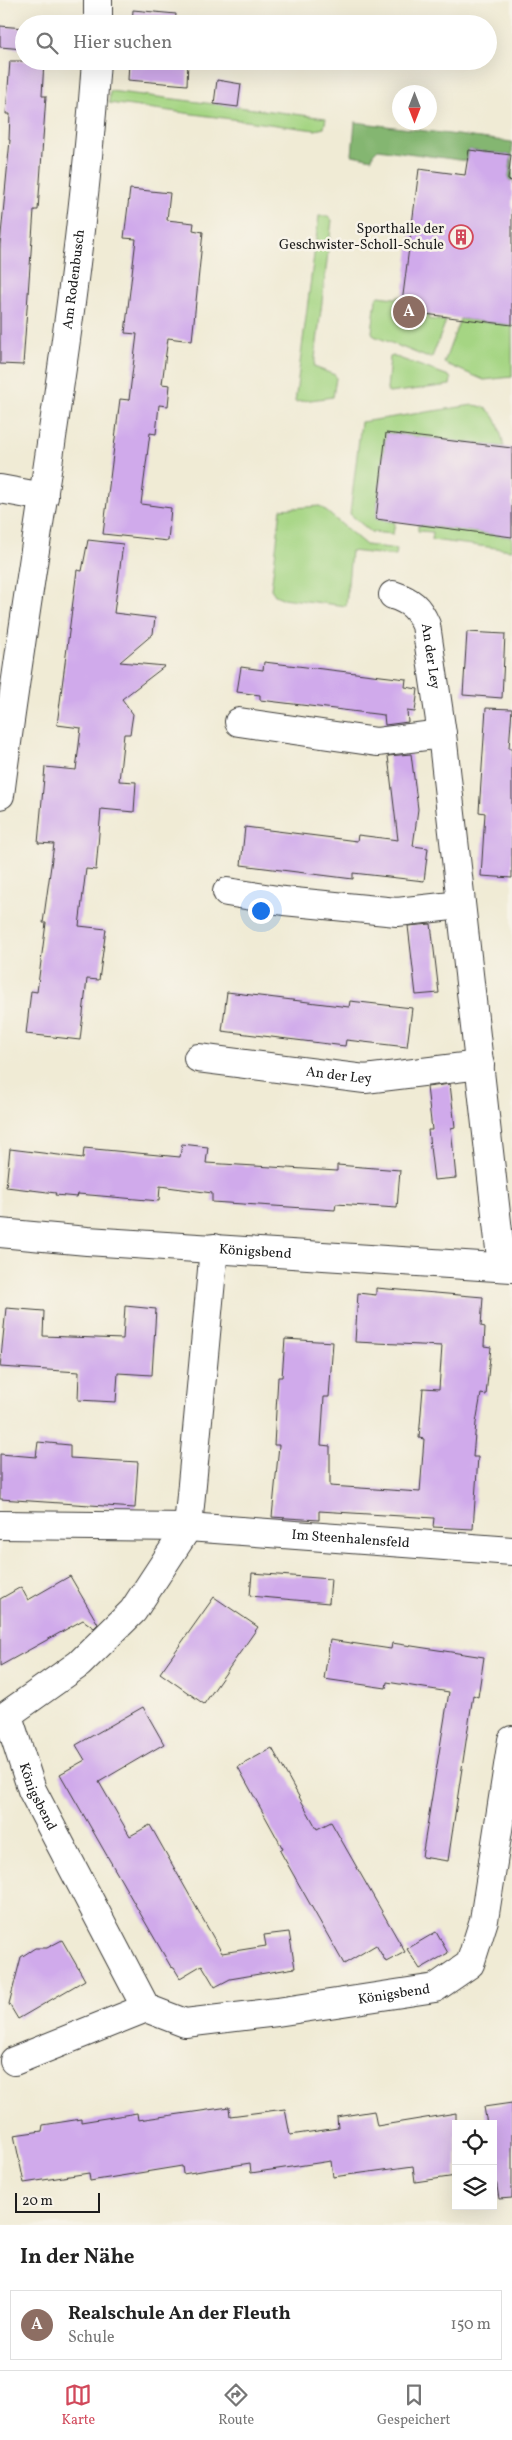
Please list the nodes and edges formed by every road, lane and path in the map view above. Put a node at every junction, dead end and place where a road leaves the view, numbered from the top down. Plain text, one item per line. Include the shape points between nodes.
1 (98, 0) edge
2 (98, 15) edge
3 (95, 70) edge
4 (0, 489) edge
5 (44, 497) junction
6 (392, 595) dead end
7 (239, 722) dead end
8 (442, 734) junction
9 (0, 795) edge
10 (227, 892) dead end
11 (460, 905) junction
12 (198, 1058) dead end
13 (480, 1065) junction
14 (0, 1232) edge
15 (214, 1248) junction
16 (507, 1268) edge
17 (0, 1525) edge
18 (188, 1528) junction
19 (512, 1551) edge
20 (4, 1718) edge
21 (512, 1740) edge
22 (146, 2008) junction
23 (14, 2061) dead end

1 - 2 street
3 - 5 street, Am Rodenbusch via 79,228
4 - 5 street
5 - 9 street, Am Rodenbusch
6 - 8 street, An der Ley via 409,601 419,610 426,624
7 - 8 street via 377,742
8 - 11 street, An der Ley
10 - 11 street via 397,912
11 - 13 street, An der Ley
12 - 13 street, An der Ley via 365,1079
13 - 16 street, An der Ley
14 - 15 street, Königsbend
15 - 16 street, Königsbend
15 - 18 street
17 - 18 street, Im Steenhalensfeld
18 - 19 street, Im Steenhalensfeld
18 - 20 street via 134,1611 79,1664
20 - 22 street, Königsbend via 32,1790
21 - 22 street, Königsbend via 484,1920 470,1964 435,1988 277,2012 185,2023
22 - 23 street

